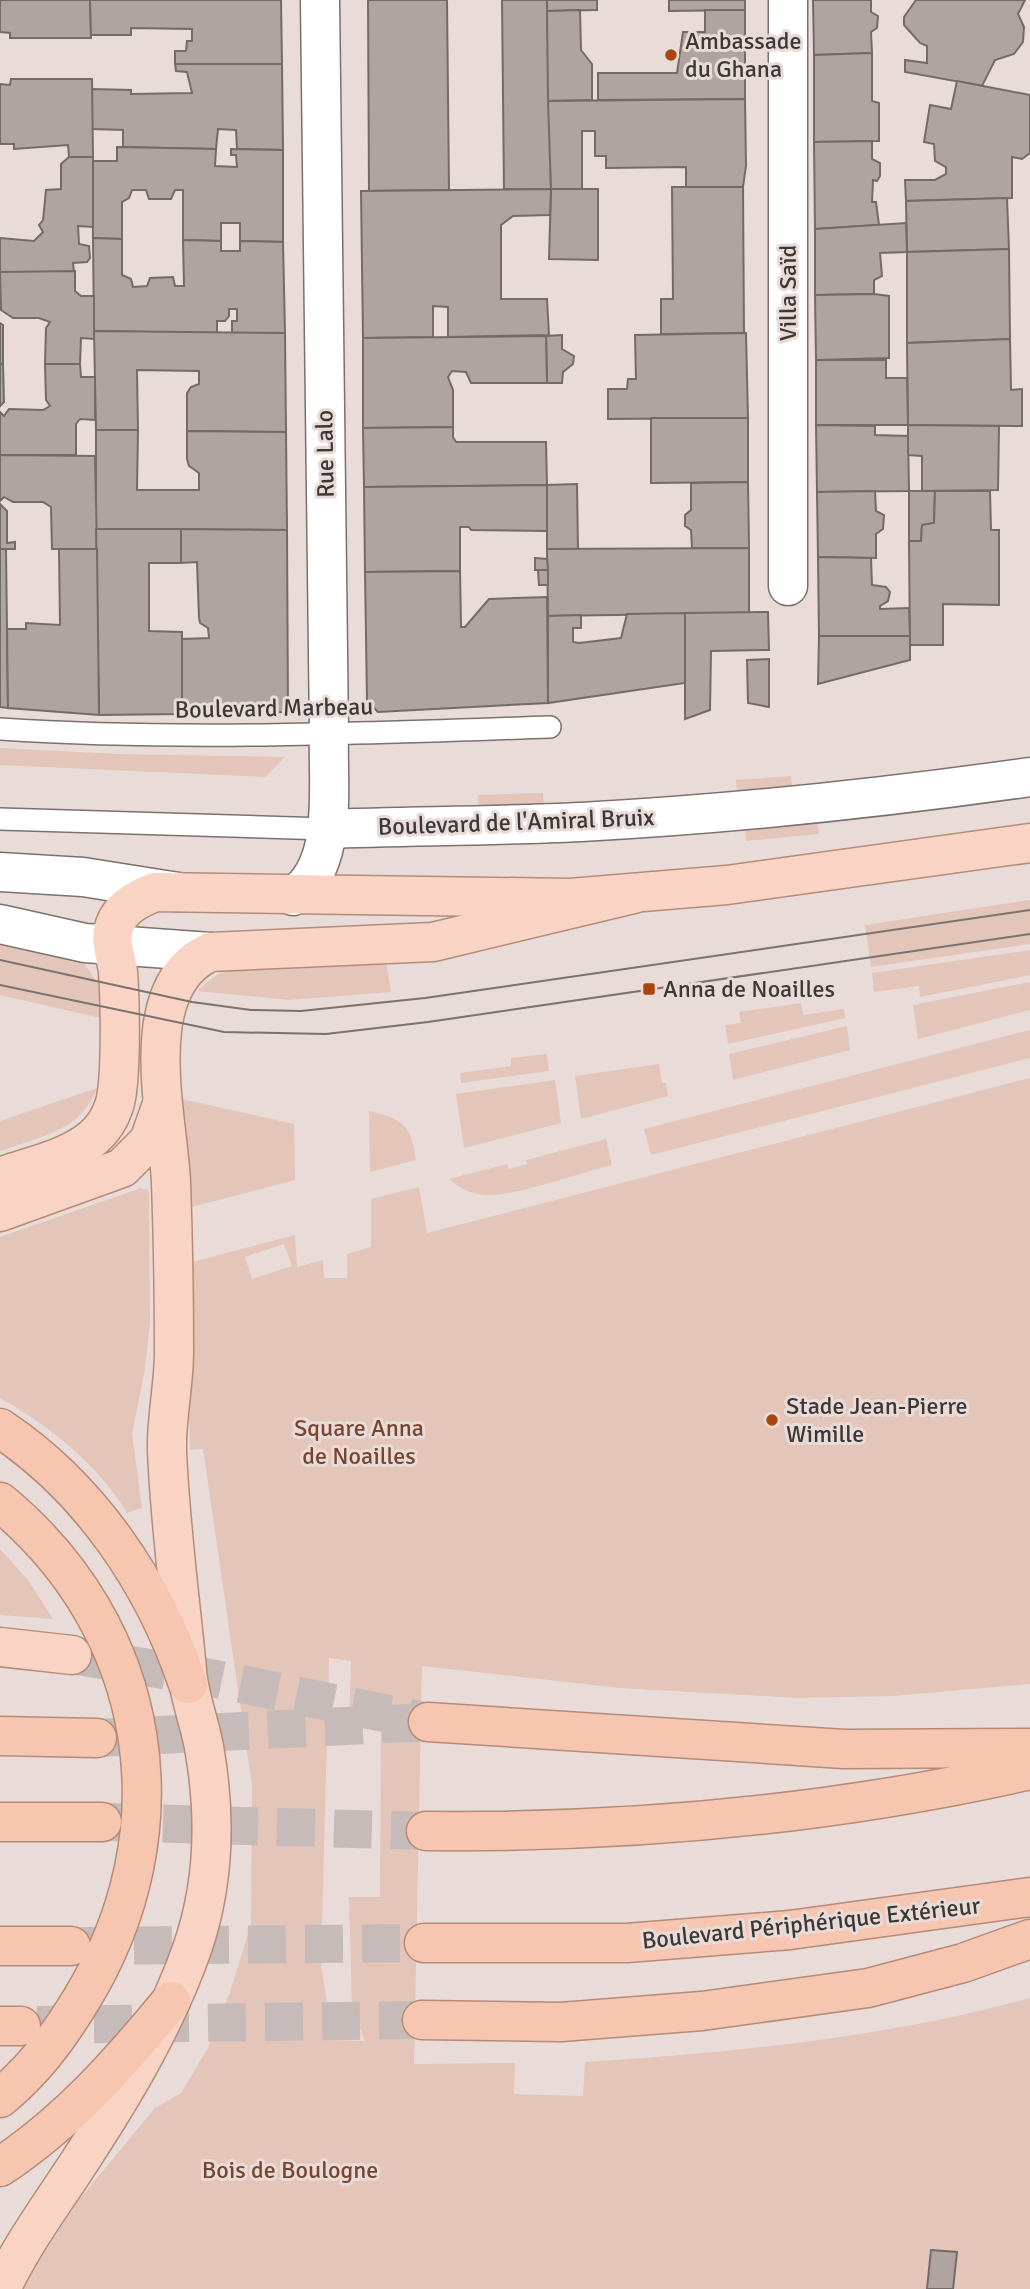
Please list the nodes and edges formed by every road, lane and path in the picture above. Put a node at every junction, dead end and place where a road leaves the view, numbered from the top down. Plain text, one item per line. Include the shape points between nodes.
1 (320, 0) edge
2 (788, 0) edge
3 (788, 586) dead end
4 (550, 727) dead end
5 (0, 729) edge
6 (328, 734) junction
7 (1030, 777) edge
8 (0, 818) edge
9 (326, 829) junction
10 (1030, 843) edge
11 (0, 872) edge
12 (178, 892) junction
13 (633, 894) junction
14 (293, 896) junction
15 (0, 924) edge
16 (111, 946) junction
17 (210, 952) junction
18 (163, 1102) junction
19 (0, 1177) edge
20 (0, 1212) edge
21 (0, 1428) edge
22 (0, 1502) edge
23 (0, 1647) edge
24 (72, 1656) tunnel mouth
25 (188, 1684) junction
26 (428, 1721) dead end
27 (0, 1737) edge
28 (97, 1738) tunnel mouth
29 (1030, 1748) edge
30 (1030, 1770) edge
31 (0, 1822) edge
32 (102, 1822) tunnel mouth
33 (426, 1831) tunnel mouth
34 (1030, 1897) edge
35 (1030, 1939) edge
36 (424, 1943) tunnel mouth
37 (0, 1946) edge
38 (71, 1946) tunnel mouth
39 (171, 2001) junction
40 (422, 2020) tunnel mouth
41 (0, 2098) edge
42 (0, 2167) edge
43 (1, 2289) edge

1 - 6 street, Rue Lalo
2 - 3 street, Villa Saïd
4 - 6 lane, Boulevard Marbeau
5 - 6 lane, Boulevard Marbeau via 107,736
6 - 9 street, Rue Lalo
7 - 9 street, Boulevard de l'Amiral Bruix via 703,814
8 - 9 lane, Boulevard de l'Amiral Bruix
9 - 14 street, Rue Lalo via 320,866 313,880
10 - 13 main road via 821,874
11 - 12 street via 83,877
12 - 14 main road
12 - 16 main road via 155,892 138,899 117,920
13 - 14 main road via 570,898
13 - 17 main road via 433,942
15 - 16 street
16 - 17 street
16 - 19 main road via 118,985 117,1086 108,1121 76,1149
17 - 18 main road via 188,966 167,1008 161,1044
18 - 20 main road via 149,1141 122,1168
18 - 25 main road via 171,1180 174,1356 167,1453
21 - 25 highway via 70,1486 112,1539 155,1603
22 - 41 highway via 55,1558 103,1626 130,1698 143,1760 143,1794 129,1892 97,1975 36,2066
23 - 24 main road
25 - 39 main road via 205,1750 211,1802 210,1881
26 - 29 highway via 844,1749
27 - 28 highway
30 - 33 highway via 944,1790 798,1812 647,1827
31 - 32 highway
34 - 36 highway, Boulevard Périphérique Extérieur via 790,1930 627,1943
35 - 40 highway via 868,1989 702,2011 561,2022
37 - 38 highway
39 - 42 highway via 65,2118
39 - 43 main road via 128,2087

